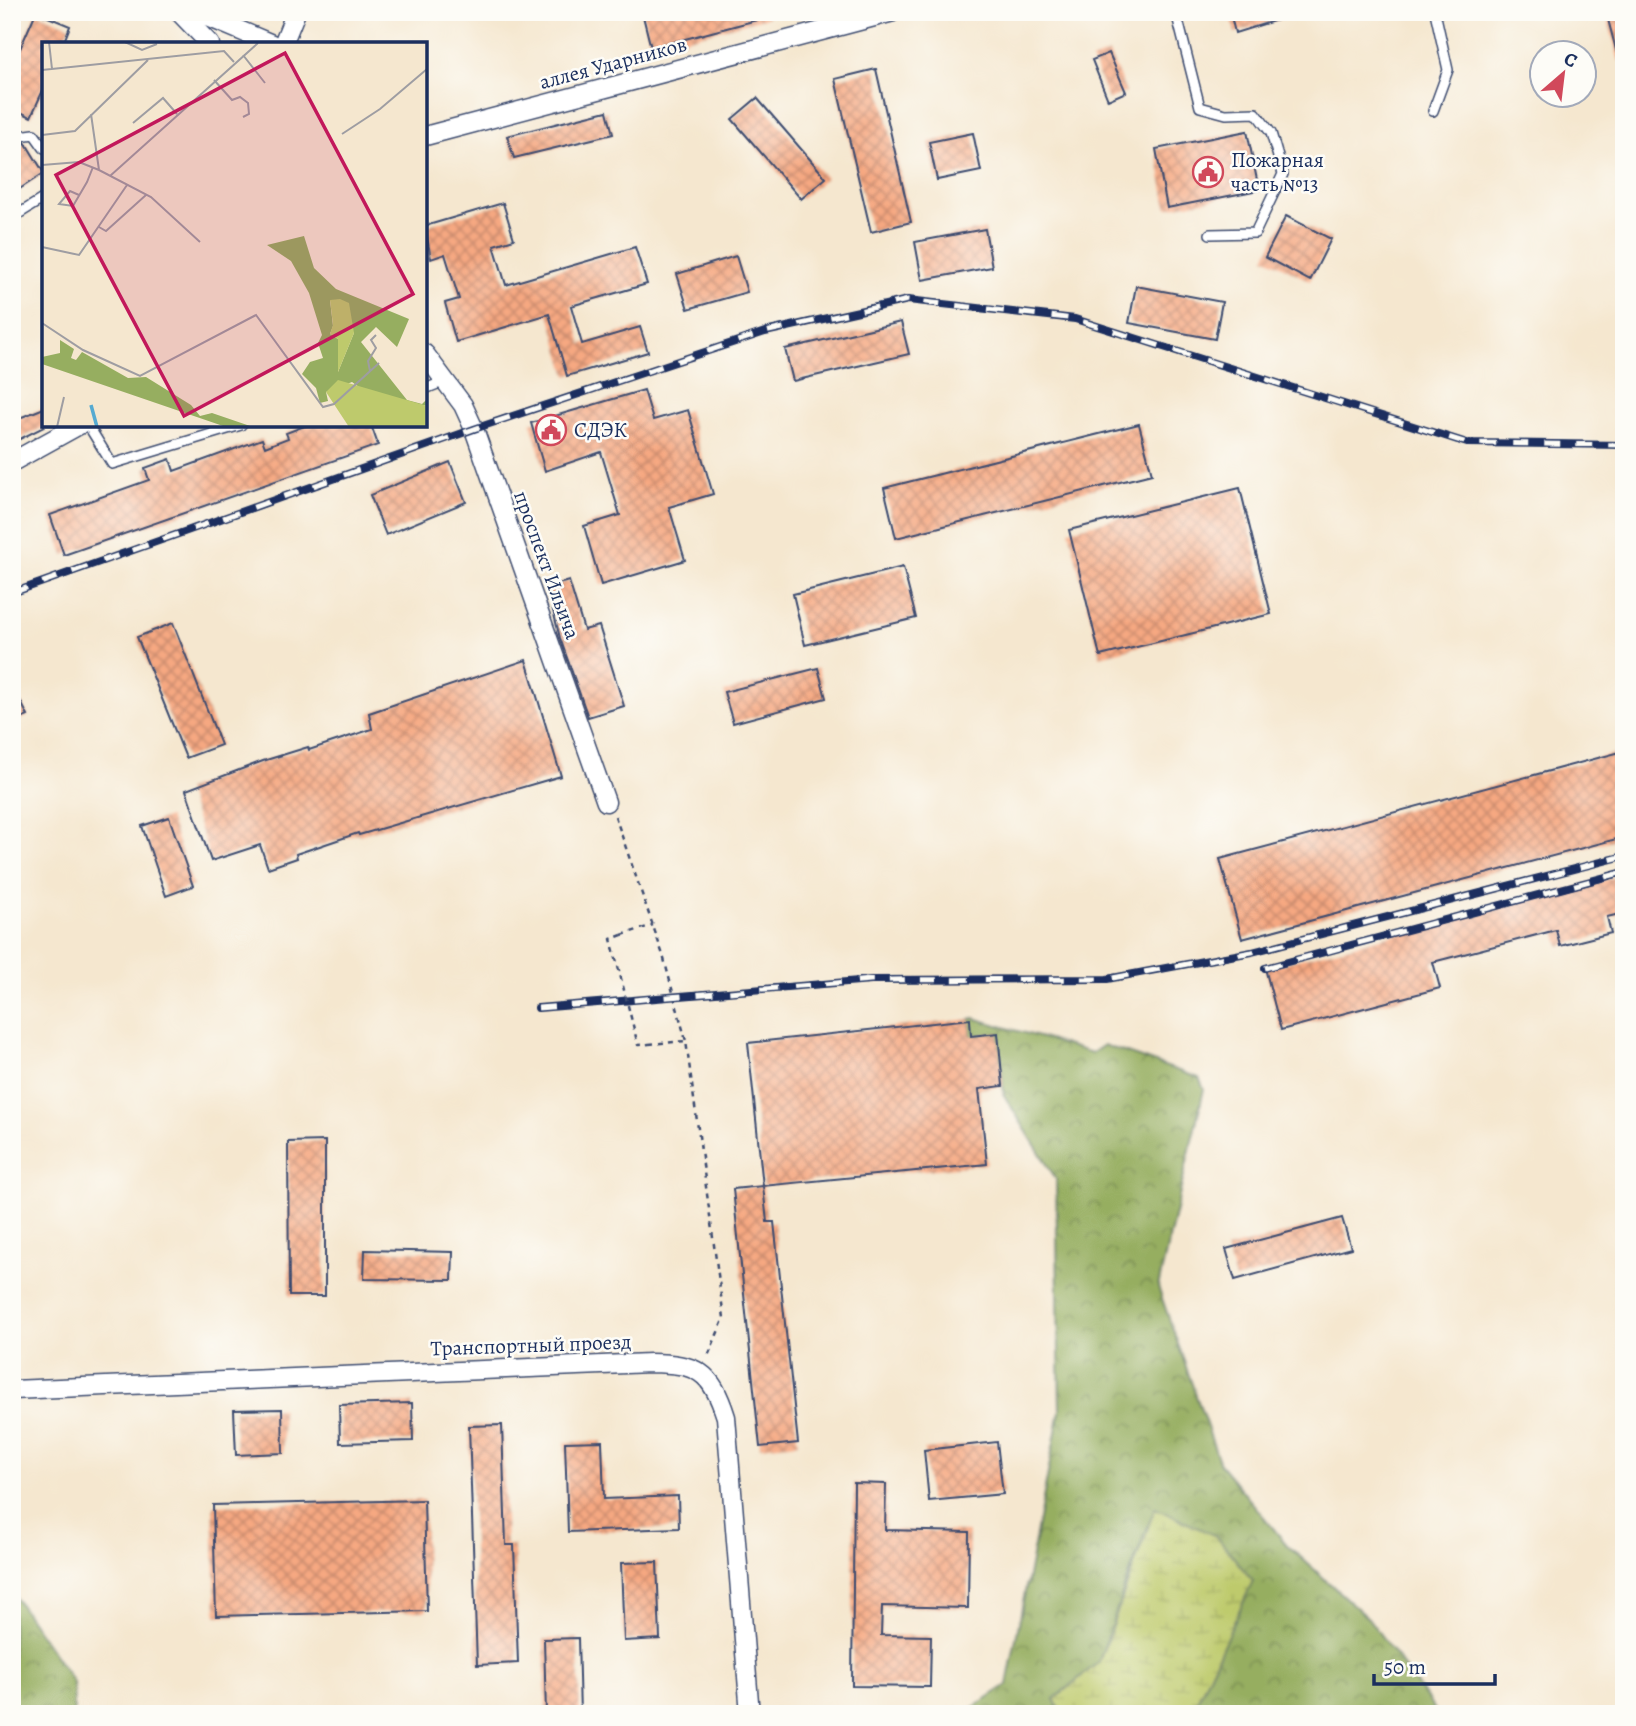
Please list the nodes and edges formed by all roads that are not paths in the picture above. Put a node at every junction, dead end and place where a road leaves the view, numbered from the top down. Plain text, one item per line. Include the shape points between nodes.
1 (178, 12) edge
2 (196, 12) edge
3 (296, 12) edge
4 (893, 12) edge
5 (1176, 12) edge
6 (1435, 12) edge
7 (857, 17) edge
8 (208, 42) edge
9 (267, 42) edge
10 (285, 42) edge
11 (1433, 111) dead end
12 (427, 135) edge
13 (12, 138) edge
14 (42, 145) edge
15 (42, 199) edge
16 (12, 218) edge
17 (1210, 234) dead end
18 (427, 357) edge
19 (445, 381) junction
20 (427, 388) edge
21 (75, 427) edge
22 (89, 427) edge
23 (233, 427) edge
24 (12, 462) edge
25 (606, 802) road end
26 (12, 1390) edge
27 (750, 1714) edge

1 - 8 street
2 - 9 street
3 - 10 street
4 - 7 street, аллея Ударников
5 - 17 lane via 1200,107 1226,114 1256,113 1271,133 1283,174 1255,233
6 - 11 lane via 1448,69
7 - 12 street, аллея Ударников
13 - 14 lane via 34,134
15 - 16 lane
18 - 19 street, проспект Ильича
19 - 20 lane
19 - 25 street, проспект Ильича via 474,429
21 - 24 street
22 - 23 lane via 112,464
26 - 27 street, Транспортный проезд via 650,1363 678,1363 701,1372 717,1390 726,1417

